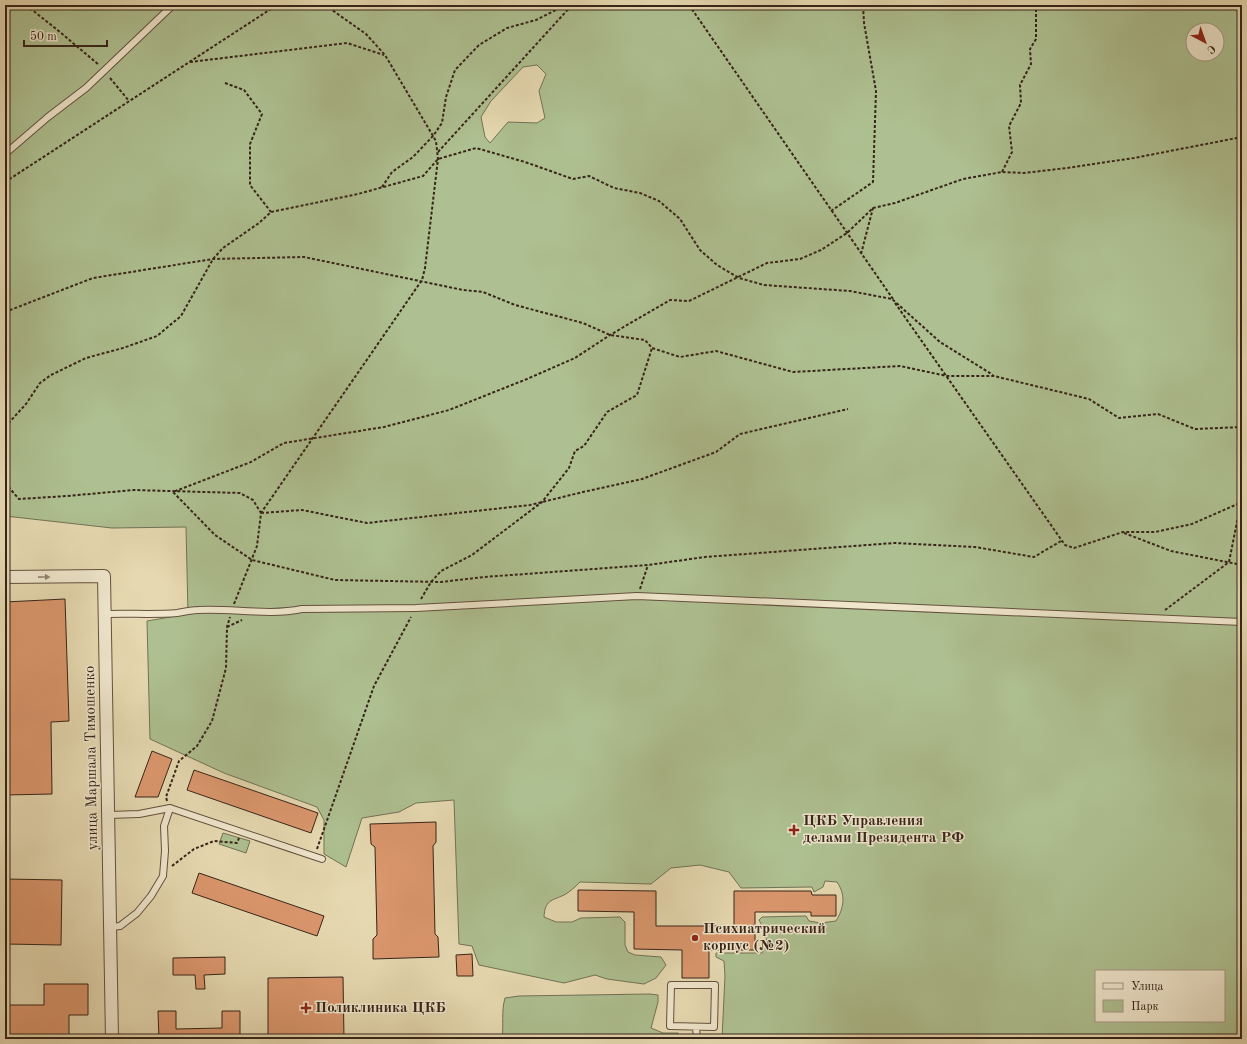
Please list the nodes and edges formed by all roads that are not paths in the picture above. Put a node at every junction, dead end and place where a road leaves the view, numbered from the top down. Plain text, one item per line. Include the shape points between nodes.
1 (173, 5) edge
2 (5, 154) edge
3 (5, 577) edge
4 (106, 614) junction
5 (1242, 622) edge
6 (170, 808) junction
7 (109, 815) junction
8 (322, 858) dead end
9 (111, 927) junction
10 (696, 1027) junction
11 (112, 1039) edge
12 (697, 1039) edge

1 - 2 lane via 86,88
3 -> 4 street, улица Маршала Тимошенко via 104,576
4 - 5 lane via 176,613 198,610 284,612 302,609 416,608 637,596
4 - 7 street, улица Маршала Тимошенко
6 - 7 lane via 139,814
6 - 8 lane
6 - 9 lane via 164,826 163,876 137,912 120,926
7 - 9 street, улица Маршала Тимошенко
9 - 11 street, улица Маршала Тимошенко
10 - 10 lane via 670,1026 671,985 715,985 714,1027
10 - 12 lane

